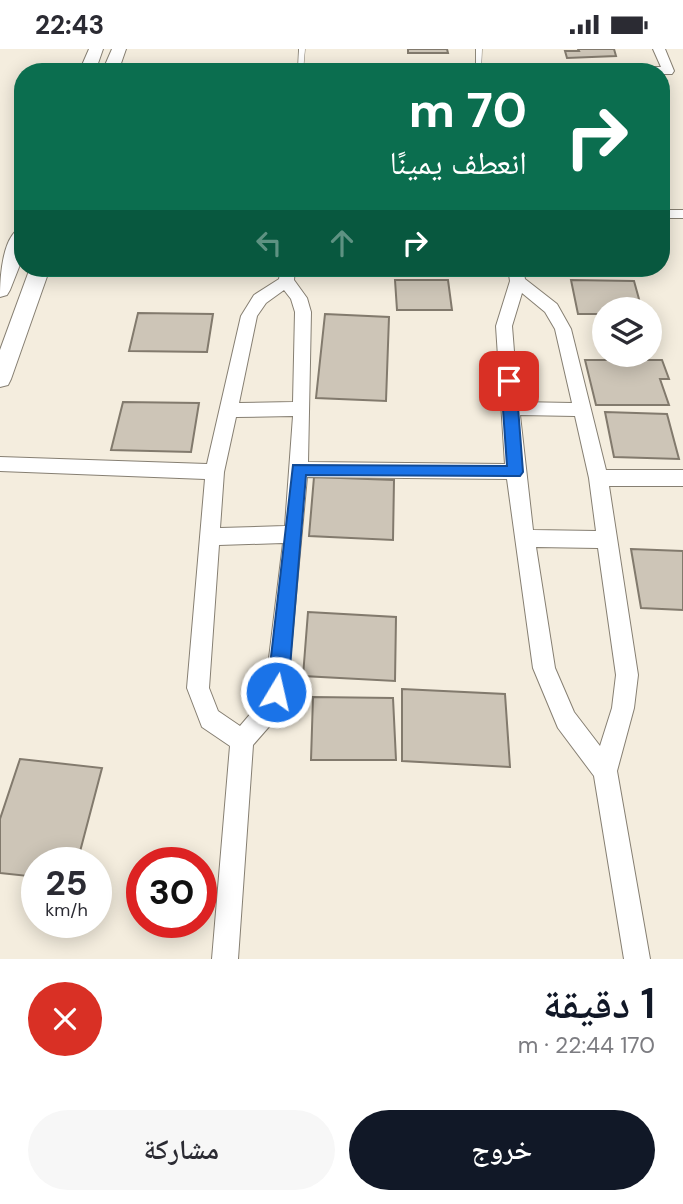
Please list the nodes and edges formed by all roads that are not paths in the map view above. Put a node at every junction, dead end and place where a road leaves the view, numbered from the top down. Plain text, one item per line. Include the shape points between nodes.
1 (670, 73) edge
2 (678, 81) dead end
3 (14, 255) edge
4 (37, 277) edge
5 (284, 277) edge
6 (288, 277) edge
7 (516, 277) edge
8 (520, 277) edge
9 (0, 290) edge
10 (0, 379) edge
11 (511, 408) junction
12 (302, 409) junction
13 (226, 410) junction
14 (582, 410) junction
15 (0, 464) edge
16 (299, 469) junction
17 (215, 472) junction
18 (515, 472) junction
19 (597, 478) junction
20 (683, 478) edge
21 (294, 534) junction
22 (211, 537) junction
23 (524, 538) junction
24 (607, 540) junction
25 (242, 741) junction
26 (605, 771) junction
27 (225, 959) edge
28 (637, 959) edge

1 - 2 street
3 - 9 street
4 - 10 street
5 - 13 street via 249,316
6 - 12 street via 303,312
7 - 11 street via 504,326
8 - 14 street via 551,308 563,329
11 - 14 street
11 - 18 street
12 - 13 street
12 - 16 street
13 - 17 street
14 - 19 street
15 - 17 street
16 - 18 street
16 - 21 street
17 - 22 street
18 - 23 street
19 - 20 street
19 - 24 street
21 - 22 street
21 - 25 street via 276,692 266,713
22 - 25 street via 198,688 210,719
23 - 24 street
23 - 26 street via 544,668 566,720
24 - 26 street via 627,675 624,708
25 - 27 street
26 - 28 street

